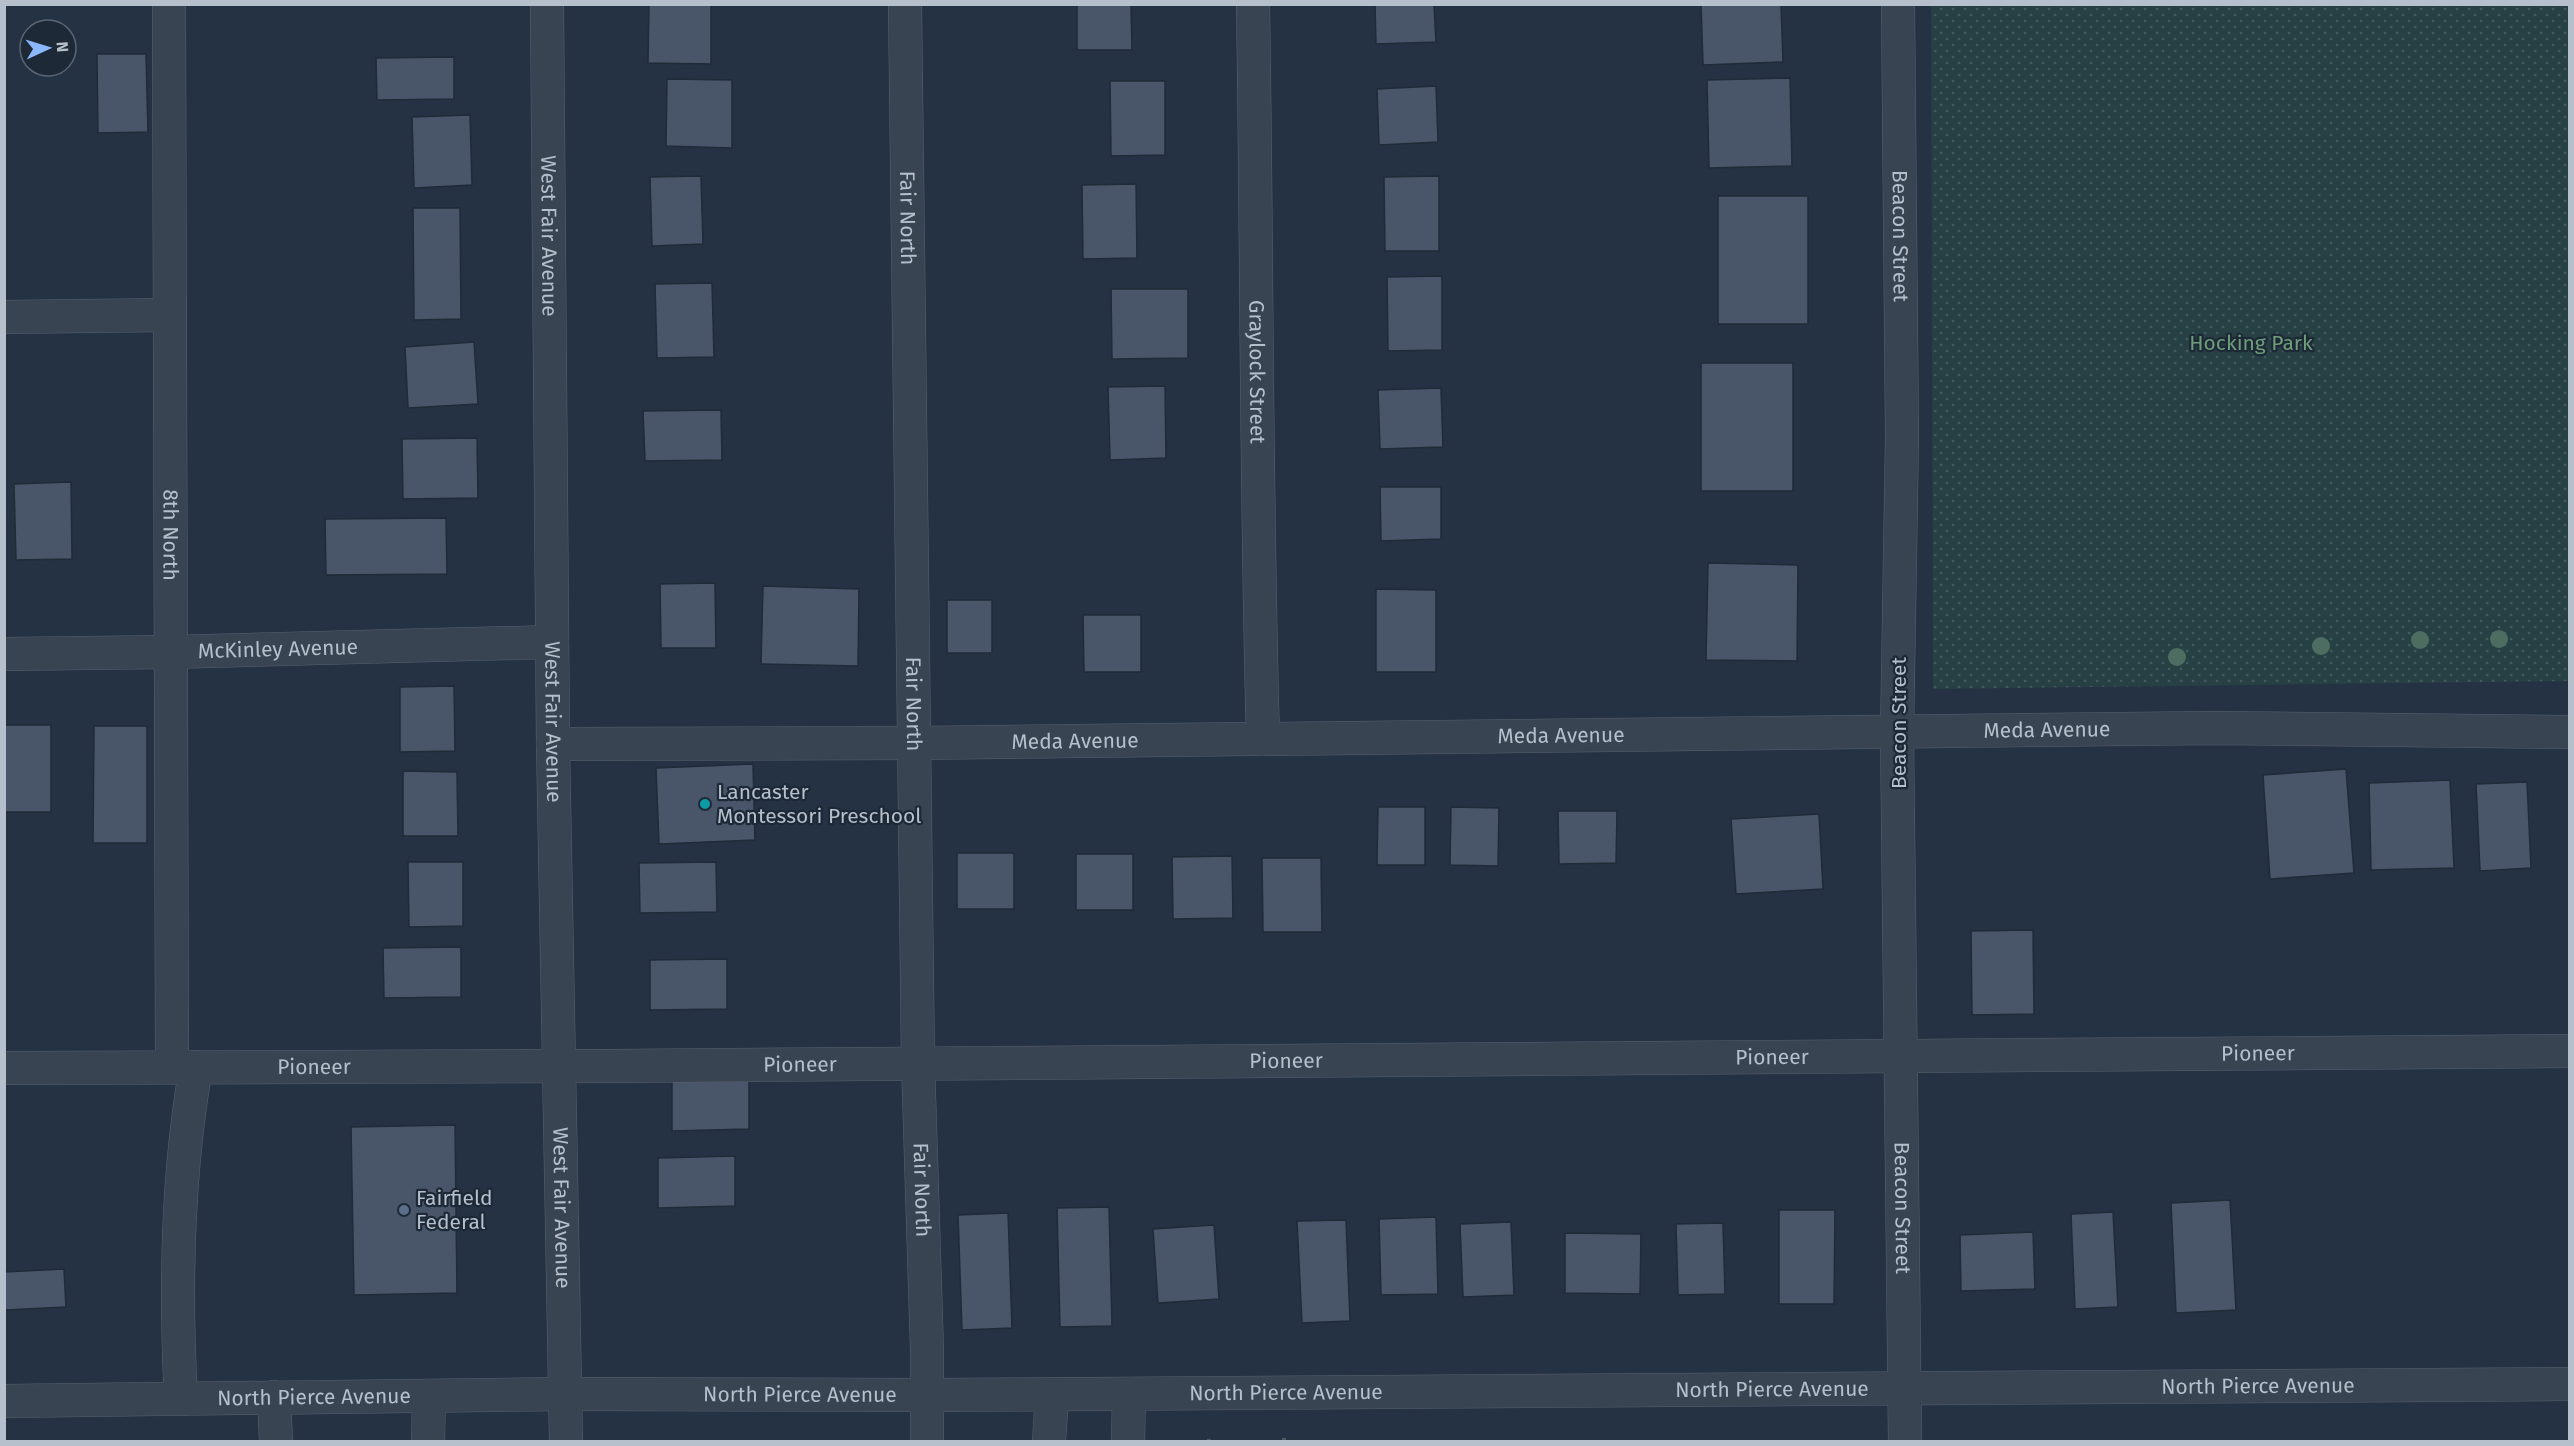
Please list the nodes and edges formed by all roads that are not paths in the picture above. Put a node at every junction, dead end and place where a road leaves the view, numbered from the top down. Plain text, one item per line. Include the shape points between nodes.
1 (169, 4) edge
2 (547, 4) edge
3 (905, 4) edge
4 (1253, 4) edge
5 (1898, 4) edge
6 (169, 315) junction
7 (4, 317) edge
8 (552, 642) junction
9 (170, 652) junction
10 (4, 654) edge
11 (2570, 732) edge
12 (1897, 734) junction
13 (1263, 739) junction
14 (914, 743) junction
15 (553, 744) junction
16 (2570, 1051) edge
17 (1901, 1056) junction
18 (918, 1062) junction
19 (558, 1064) junction
20 (184, 1066) junction
21 (4, 1068) edge
22 (2570, 1384) edge
23 (1904, 1390) junction
24 (566, 1394) junction
25 (1129, 1394) junction
26 (928, 1395) junction
27 (1052, 1395) junction
28 (429, 1396) junction
29 (274, 1397) junction
30 (181, 1399) junction
31 (4, 1401) edge
32 (276, 1442) edge
33 (428, 1442) edge
34 (566, 1442) edge
35 (927, 1442) edge
36 (1049, 1442) edge
37 (1128, 1442) edge
38 (1905, 1442) edge

1 - 6 street, 8th North
2 - 8 street, West Fair Avenue
3 - 14 street, Fair North
4 - 13 street, Graylock Street via 1258,303 1256,517
5 - 12 street, Beacon Street via 1902,436
6 - 7 street
6 - 9 street, 8th North
8 - 9 street, McKinley Avenue
8 - 15 street, West Fair Avenue
9 - 10 street, McKinley Avenue
9 - 20 street, 8th North
11 - 12 street, Meda Avenue via 2215,728
12 - 13 street, Meda Avenue
12 - 17 street, Beacon Street
13 - 14 street, Meda Avenue
14 - 15 street, Meda Avenue
14 - 18 street, Fair North
15 - 19 street, West Fair Avenue
16 - 17 street, Pioneer
17 - 18 street, Pioneer
17 - 23 street, Beacon Street
18 - 19 street, Pioneer
18 - 26 street, Fair North
19 - 20 street, Pioneer
19 - 24 street, West Fair Avenue
20 - 21 street, Pioneer
20 - 30 street, 8th North via 177,1327
22 - 23 street, North Pierce Avenue
23 - 25 street, North Pierce Avenue
23 - 38 street, Beacon Street
24 - 26 street, North Pierce Avenue
24 - 28 street, North Pierce Avenue
24 - 34 street, West Fair Avenue
25 - 27 street, North Pierce Avenue
25 - 37 street
26 - 27 street, North Pierce Avenue
26 - 35 street, Fair North
27 - 36 street
28 - 29 street, North Pierce Avenue
28 - 33 street
29 - 30 street, North Pierce Avenue
29 - 32 street
30 - 31 street, North Pierce Avenue

